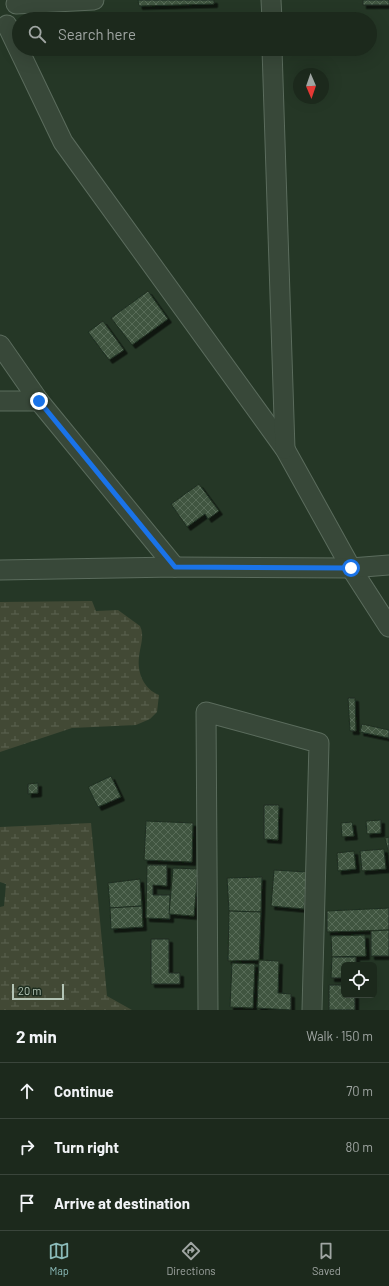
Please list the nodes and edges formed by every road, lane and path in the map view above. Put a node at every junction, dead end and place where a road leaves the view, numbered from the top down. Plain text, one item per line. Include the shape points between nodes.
1 (94, 0) edge
2 (271, 0) edge
3 (16, 2) edge
4 (15, 12) edge
5 (272, 12) edge
6 (12, 18) edge
7 (4, 28) edge
8 (12, 43) edge
9 (18, 56) edge
10 (272, 56) edge
11 (0, 346) edge
12 (0, 401) edge
13 (39, 401) junction
14 (285, 449) junction
15 (389, 565) edge
16 (175, 567) junction
17 (351, 568) junction
18 (0, 570) edge
19 (389, 627) edge
20 (208, 1010) edge
21 (312, 1010) edge

1 - 3 street
2 - 5 street
3 - 4 street
6 - 7 street
7 - 8 street
9 - 14 street via 63,142
10 - 14 street
11 - 13 street
12 - 13 street
13 - 16 street
14 - 17 street
15 - 17 street
16 - 17 street
16 - 18 street
17 - 19 street
20 - 21 street via 206,712 319,743

